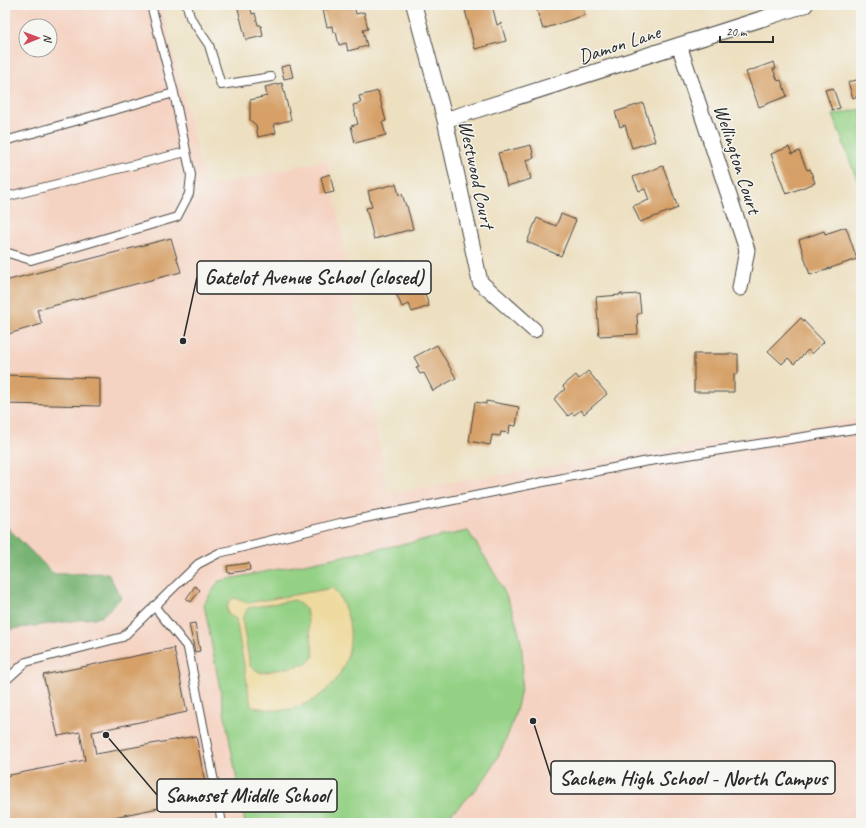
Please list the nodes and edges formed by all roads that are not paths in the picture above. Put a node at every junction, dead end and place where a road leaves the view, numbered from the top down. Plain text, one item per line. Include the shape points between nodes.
1 (151, 5) edge
2 (187, 5) edge
3 (414, 5) edge
4 (805, 5) edge
5 (679, 45) junction
6 (271, 77) dead end
7 (174, 93) junction
8 (445, 120) junction
9 (5, 142) edge
10 (186, 152) junction
11 (5, 197) edge
12 (5, 252) edge
13 (740, 288) dead end
14 (534, 330) dead end
15 (861, 428) edge
16 (154, 606) junction
17 (5, 681) edge
18 (222, 823) edge

1 - 7 lane
2 - 6 lane via 190,17 209,45 221,85
3 - 8 street, Westwood Court
4 - 5 street, Damon Lane
5 - 8 street, Damon Lane
5 - 13 street, Wellington Court via 746,250
7 - 9 lane
7 - 10 lane
8 - 14 street, Westwood Court via 480,282
10 - 11 lane
10 - 12 lane via 191,175 189,194 177,217 31,260
15 - 16 lane via 643,462 340,523 219,553 198,564
16 - 17 lane via 123,637 26,662
16 - 18 lane via 188,648

